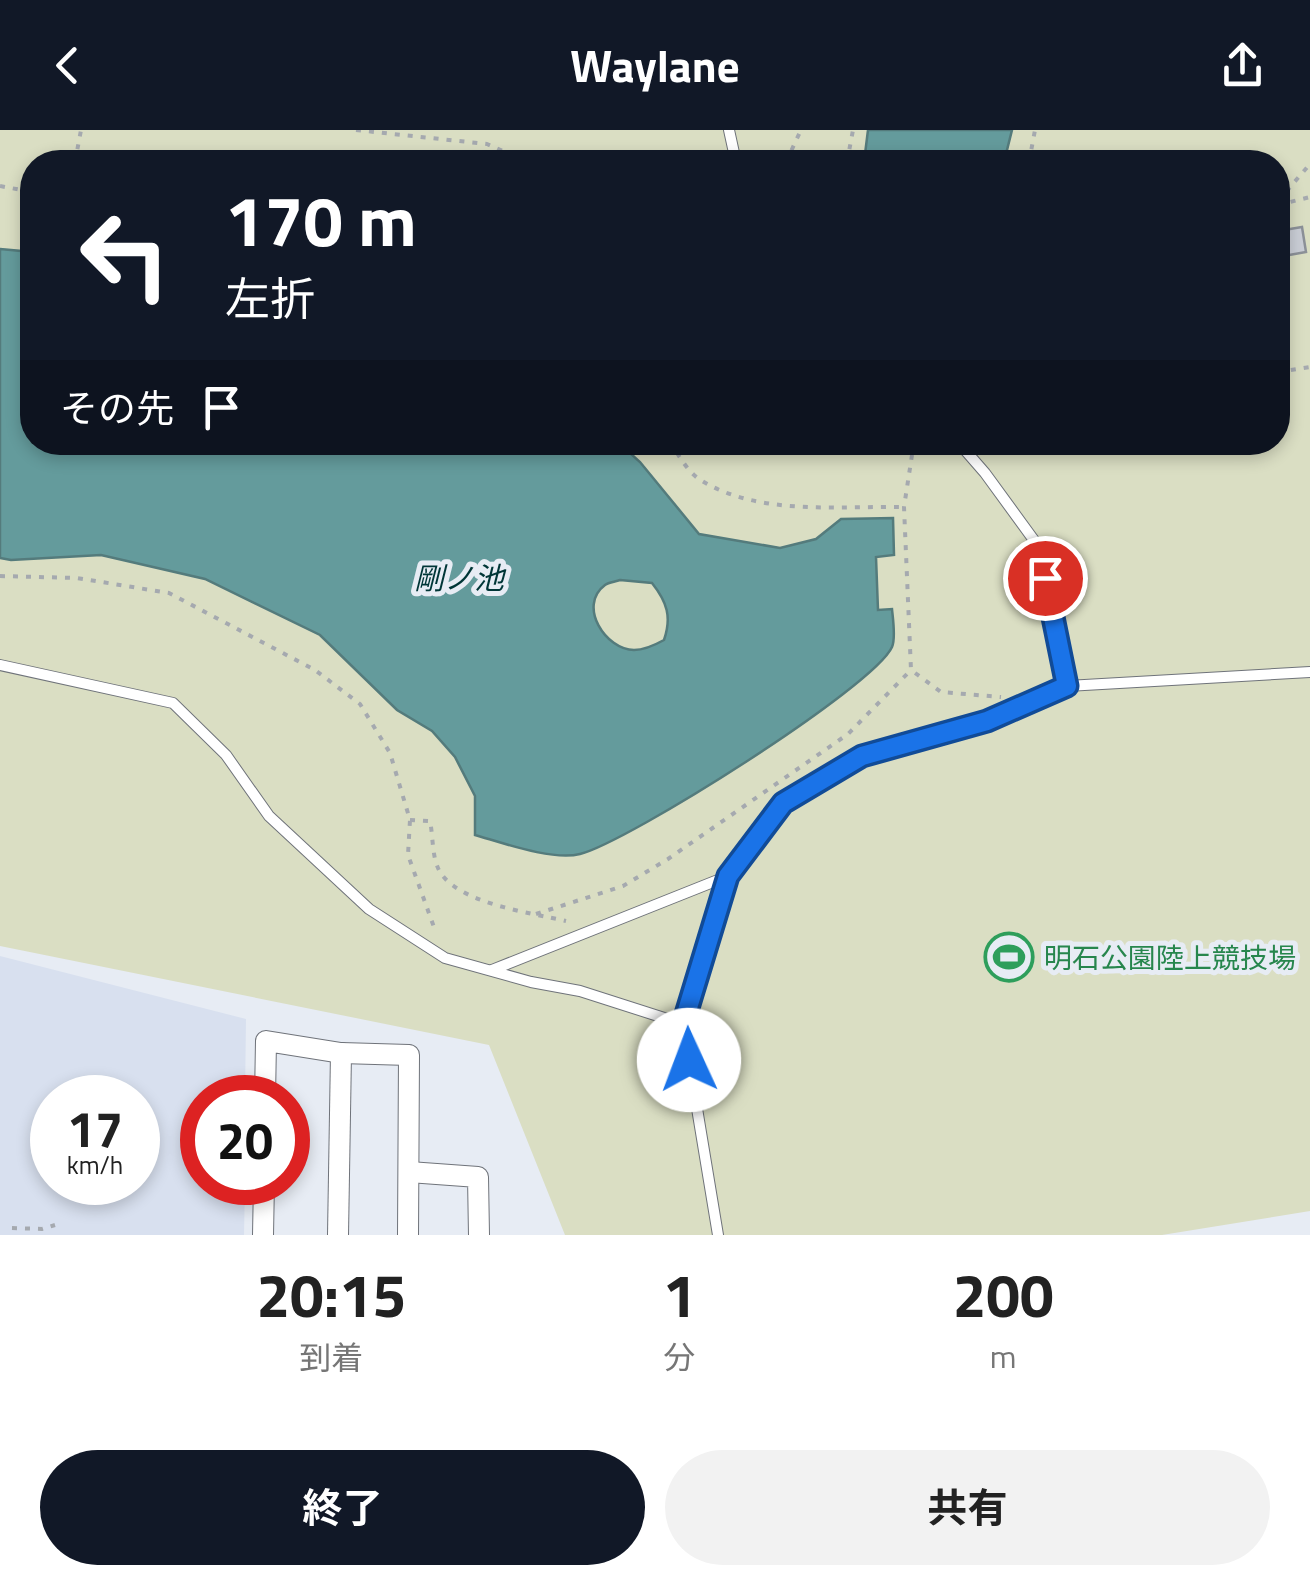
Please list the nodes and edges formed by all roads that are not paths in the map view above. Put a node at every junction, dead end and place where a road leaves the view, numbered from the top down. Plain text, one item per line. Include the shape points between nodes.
1 (968, 455) edge
2 (0, 665) edge
3 (1310, 672) edge
4 (1067, 686) junction
5 (728, 876) junction
6 (491, 970) junction
7 (683, 1024) junction
8 (340, 1054) junction
9 (265, 1075) edge
10 (408, 1172) junction
11 (264, 1205) edge
12 (263, 1235) edge
13 (338, 1235) edge
14 (408, 1235) edge
15 (479, 1235) edge
16 (718, 1235) edge

1 - 4 lane via 1036,544
2 - 6 lane via 174,703 226,755 269,816 369,909 444,958
3 - 4 lane
4 - 5 lane via 987,721 862,756 783,803
5 - 6 lane
5 - 7 lane
6 - 7 lane
7 - 16 lane
8 - 9 street via 266,1041
8 - 10 street via 409,1055
8 - 13 street
10 - 14 street
10 - 15 street via 478,1177
11 - 12 street

